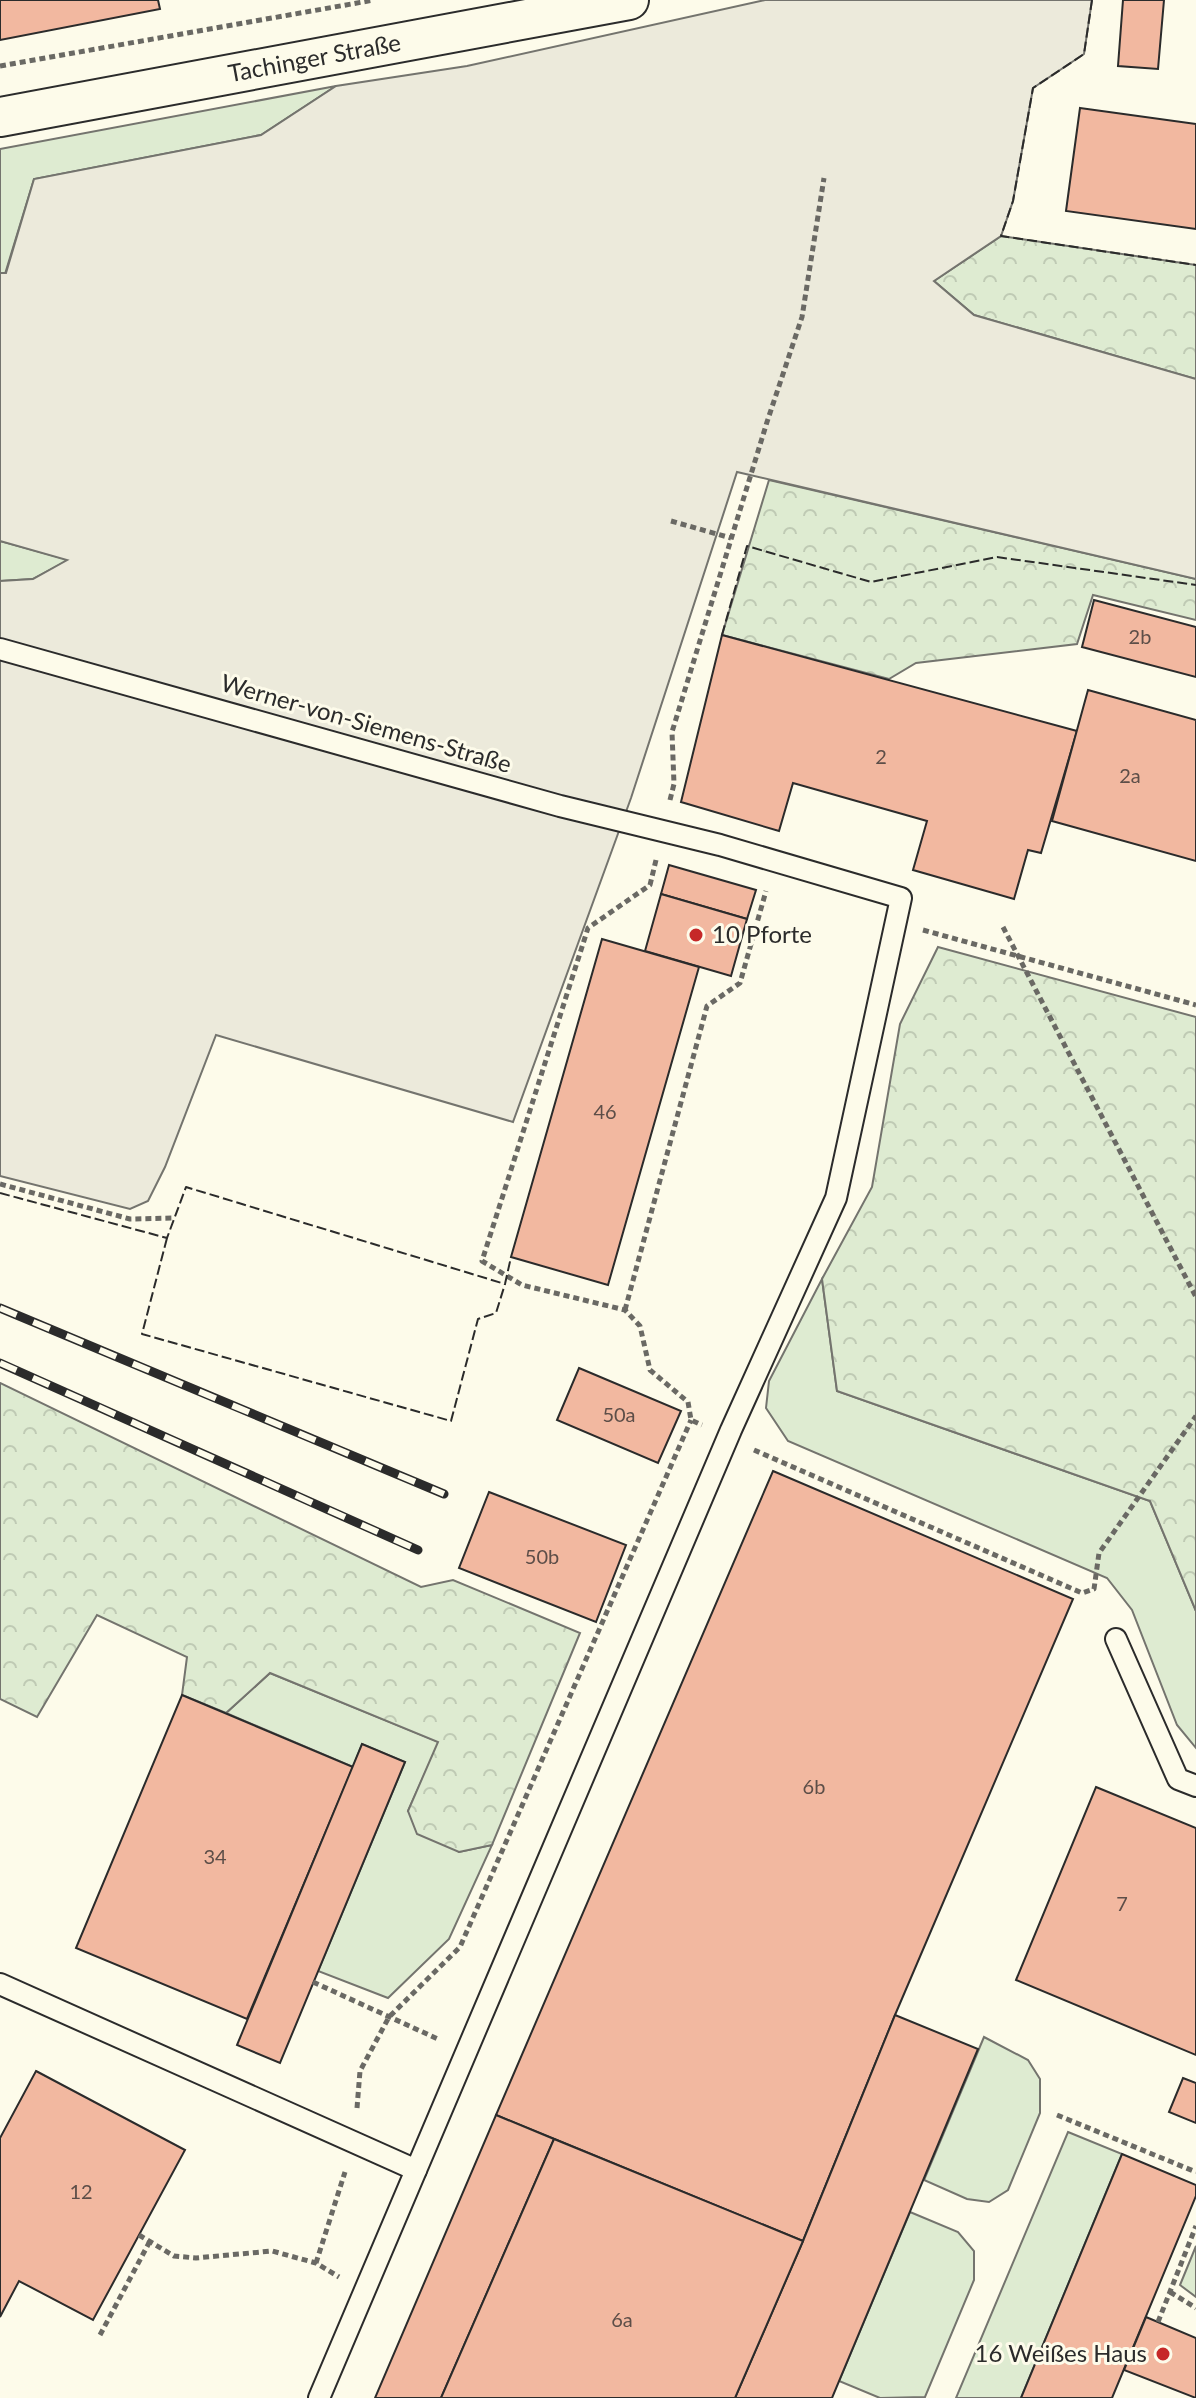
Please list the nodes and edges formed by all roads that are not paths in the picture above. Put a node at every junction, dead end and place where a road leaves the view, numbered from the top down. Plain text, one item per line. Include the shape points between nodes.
1 (629, 0) edge
2 (0, 117) edge
3 (0, 649) edge
4 (1116, 1639) dead end
5 (1196, 1786) edge
6 (0, 1984) edge
7 (416, 2170) junction
8 (319, 2398) edge

1 - 2 street, Tachinger Straße
3 - 7 lane, Werner-von-Siemens-Straße via 901,898 836,1198 727,1438
4 - 5 lane via 1178,1779
6 - 7 lane
7 - 8 lane

